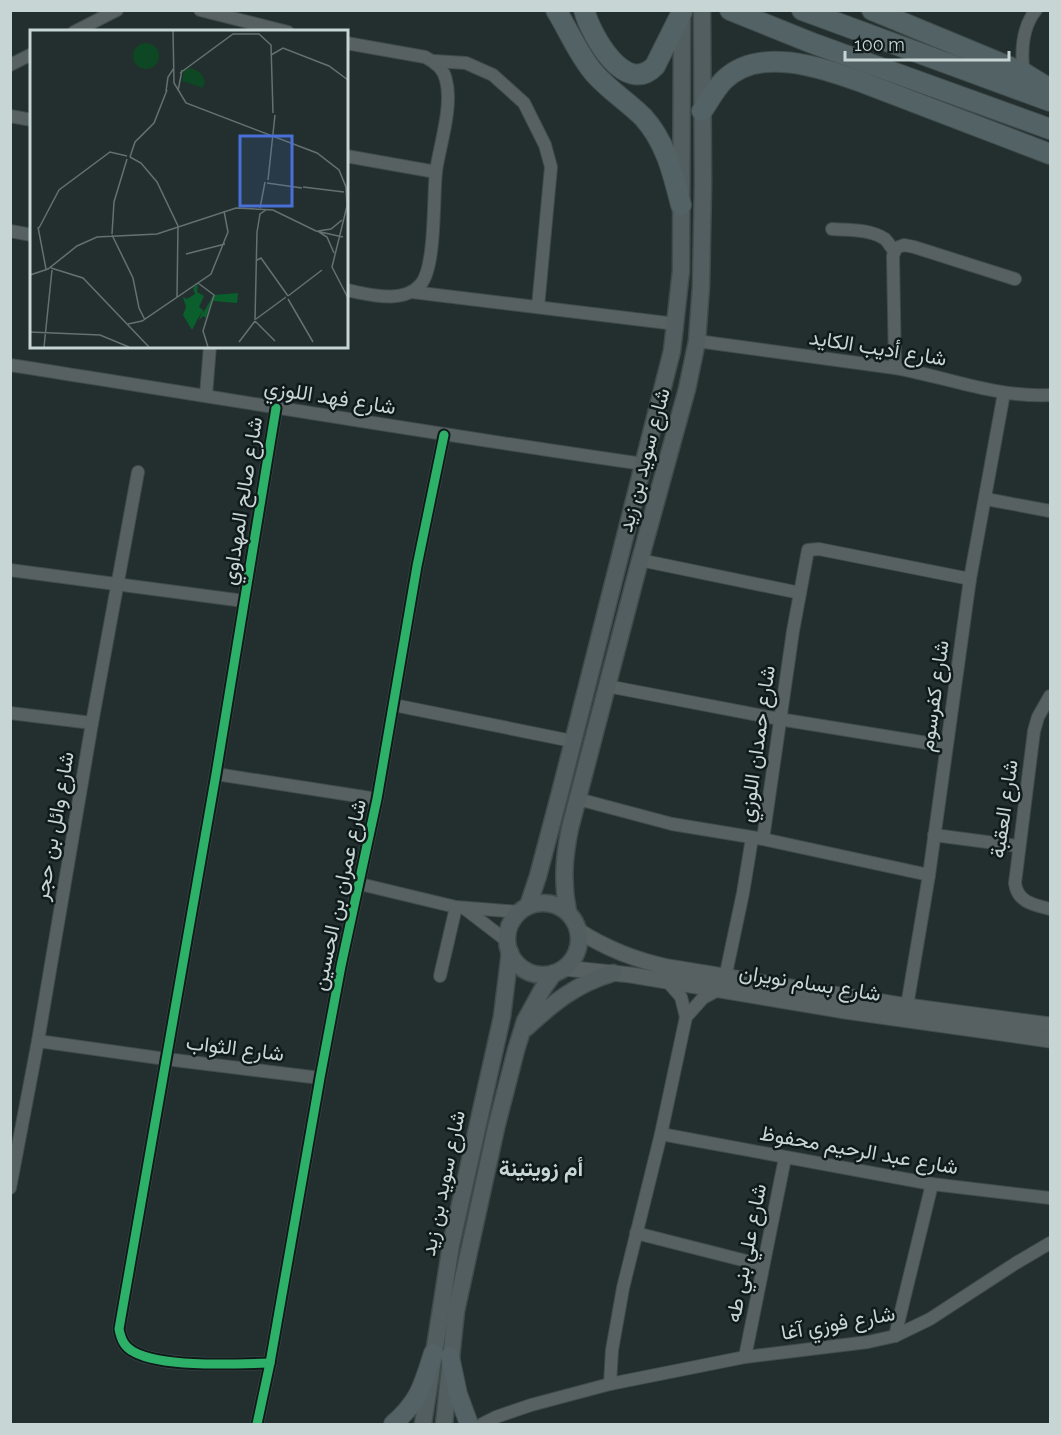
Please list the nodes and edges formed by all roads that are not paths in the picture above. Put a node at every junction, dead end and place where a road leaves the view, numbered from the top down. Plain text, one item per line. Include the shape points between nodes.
1 (117, 10) edge
2 (200, 10) edge
3 (556, 10) edge
4 (584, 10) edge
5 (730, 10) edge
6 (802, 10) edge
7 (872, 10) edge
8 (1036, 10) edge
9 (689, 11) edge
10 (78, 30) edge
11 (269, 30) edge
12 (348, 43) edge
13 (30, 55) edge
14 (434, 61) junction
15 (10, 65) edge
16 (1025, 83) junction
17 (1050, 89) edge
18 (1050, 101) edge
19 (702, 111) junction
20 (10, 116) edge
21 (30, 120) edge
22 (1050, 129) edge
23 (1050, 154) edge
24 (348, 156) edge
25 (436, 172) junction
26 (681, 206) junction
27 (832, 230) dead end
28 (10, 231) edge
29 (30, 235) edge
30 (894, 251) junction
31 (1015, 279) dead end
32 (348, 290) edge
33 (412, 292) junction
34 (538, 307) junction
35 (676, 324) junction
36 (697, 341) junction
37 (210, 348) edge
38 (10, 365) edge
39 (895, 368) junction
40 (1004, 393) junction
41 (206, 395) junction
42 (1050, 395) edge
43 (276, 408) junction
44 (444, 435) junction
45 (643, 465) junction
46 (138, 472) dead end
47 (986, 499) junction
48 (1050, 511) edge
49 (640, 560) junction
50 (10, 570) edge
51 (970, 579) junction
52 (117, 583) junction
53 (800, 593) junction
54 (244, 600) junction
55 (607, 686) junction
56 (1050, 696) edge
57 (394, 705) junction
58 (10, 713) edge
59 (779, 719) junction
60 (92, 723) junction
61 (572, 741) junction
62 (946, 746) junction
63 (216, 774) junction
64 (377, 799) junction
65 (578, 799) junction
66 (934, 835) junction
67 (757, 838) junction
68 (1018, 846) junction
69 (928, 876) junction
70 (360, 884) junction
71 (460, 908) junction
72 (523, 909) junction
73 (1050, 909) edge
74 (568, 912) junction
75 (579, 931) junction
76 (509, 946) junction
77 (559, 970) junction
78 (613, 973) junction
79 (440, 976) dead end
80 (667, 981) junction
81 (722, 984) junction
82 (907, 1006) junction
83 (686, 1017) junction
84 (1050, 1025) edge
85 (521, 1033) junction
86 (1050, 1040) edge
87 (38, 1041) junction
88 (166, 1059) junction
89 (320, 1078) junction
90 (661, 1134) junction
91 (785, 1158) junction
92 (932, 1184) junction
93 (10, 1188) edge
94 (1050, 1198) edge
95 (636, 1233) junction
96 (1050, 1243) edge
97 (762, 1265) junction
98 (895, 1336) junction
99 (441, 1354) junction
100 (745, 1357) junction
101 (270, 1364) junction
102 (610, 1384) junction
103 (257, 1425) edge
104 (393, 1425) edge
105 (423, 1425) edge
106 (444, 1425) edge
107 (469, 1425) edge
108 (482, 1425) edge

1 - 10 street
2 - 11 street
3 - 26 highway via 593,72 653,129 671,167
4 - 9 highway via 591,31 605,52 628,73 640,75 656,66
5 - 22 highway via 812,44
6 - 16 highway
7 - 16 highway
8 - 16 street via 1025,33
9 - 19 main road, شارع سويد بن زيد
9 - 26 main road, شارع سويد بن زيد
12 - 14 street
13 - 15 street
14 - 25 street via 446,78 447,89
14 - 34 street via 466,63 493,75 524,102 545,145 551,167
16 - 17 highway
16 - 18 highway
19 - 23 highway via 722,81 734,72 763,63 795,63 859,81
19 - 36 main road, شارع سويد بن زيد
20 - 21 street
24 - 25 street
25 - 33 street via 429,265 422,283
26 - 35 main road, شارع سويد بن زيد
27 - 30 street via 873,234 885,239
28 - 29 street
30 - 31 street via 899,246 914,247
30 - 39 street
32 - 33 street via 380,296
33 - 34 street
34 - 35 street
35 - 45 main road, شارع سويد بن زيد
36 - 39 street, شارع أديب الكايد
36 - 49 main road, شارع سويد بن زيد
37 - 41 street
38 - 41 street, شارع فهد اللوزي
39 - 40 street, شارع أديب الكايد
40 - 42 street, شارع أديب الكايد
40 - 47 street, شارع كفرسوم
41 - 43 street, شارع فهد اللوزي
43 - 44 street, شارع فهد اللوزي
43 - 54 street, شارع صالح المهداوي
44 - 45 street, شارع فهد اللوزي
44 - 57 street, شارع عمران بن الحسين
45 - 61 main road, شارع سويد بن زيد
46 - 52 street, شارع وائل بن حجر
47 - 48 street
47 - 51 street, شارع كفرسوم
49 - 53 street
49 - 55 main road, شارع سويد بن زيد
50 - 52 street
51 - 53 street, شارع حمدان اللوزي via 814,548 807,553
51 - 62 street, شارع كفرسوم
52 - 54 street
52 - 60 street, شارع وائل بن حجر
53 - 59 street, شارع حمدان اللوزي
54 - 63 street
55 - 59 street
55 - 65 main road, شارع سويد بن زيد
56 - 68 street, شارع العقبة via 1034,731
57 - 61 street
57 - 64 street, شارع عمران بن الحسين
58 - 60 street
59 - 62 street
59 - 67 street, شارع حمدان اللوزي
60 - 87 street, شارع وائل بن حجر
61 - 72 main road, شارع سويد بن زيد via 538,876
62 - 66 street, شارع كفرسوم
63 - 64 street
63 - 88 street
64 - 70 street, شارع عمران بن الحسين
65 - 67 street via 672,824
65 - 74 main road, شارع سويد بن زيد via 564,863
66 - 68 street
66 - 69 street, شارع كفرسوم
67 - 69 street, شارع حمدان اللوزي
67 - 81 street
68 - 73 street, شارع العقبة via 1016,891 1028,903
69 - 82 street, شارع كفرسوم
70 - 71 street
70 - 89 street, شارع عمران بن الحسين
71 - 72 street
71 - 76 street
71 - 79 street
72 - 74 main road via 549,903
72 - 76 main road via 508,930
74 - 75 main road
75 - 77 main road via 577,952
75 - 81 street, شارع بسام نويران via 630,957
76 - 77 main road via 515,961 533,973
76 - 99 main road, شارع سويد بن زيد via 502,1017 451,1245
77 - 78 street, شارع بسام نويران
77 - 85 main road, شارع سويد بن زيد via 531,1008
78 - 80 street, شارع بسام نويران
78 - 85 main road via 568,992
80 - 81 street, شارع بسام نويران
80 - 83 street via 681,997
81 - 82 street, شارع بسام نويران
81 - 83 street
81 - 86 street, شارع بسام نويران via 845,1011
82 - 84 street, شارع بسام نويران
83 - 90 street
85 - 99 main road, شارع سويد بن زيد
87 - 88 street, شارع الثواب
87 - 93 street, شارع وائل بن حجر
88 - 89 street, شارع الثواب
88 - 101 street via 120,1317 120,1338 133,1352 155,1359
89 - 101 street, شارع عمران بن الحسين
90 - 91 street, شارع عبد الرحيم محفوظ
90 - 95 street
91 - 92 street, شارع عبد الرحيم محفوظ
91 - 97 street, شارع علي بني طه
92 - 94 street, شارع عبد الرحيم محفوظ
92 - 98 street
95 - 97 street
95 - 102 street via 619,1307
96 - 98 street, شارع فوزي آغا via 930,1319
97 - 100 street, شارع علي بني طه
98 - 100 street, شارع فوزي آغا
99 - 104 main road via 416,1400
99 - 105 main road, شارع سويد بن زيد
99 - 106 main road, شارع سويد بن زيد
99 - 107 main road
100 - 102 street, شارع فوزي آغا
101 - 103 street, شارع عمران بن الحسين
102 - 108 street, شارع فوزي آغا via 496,1417

